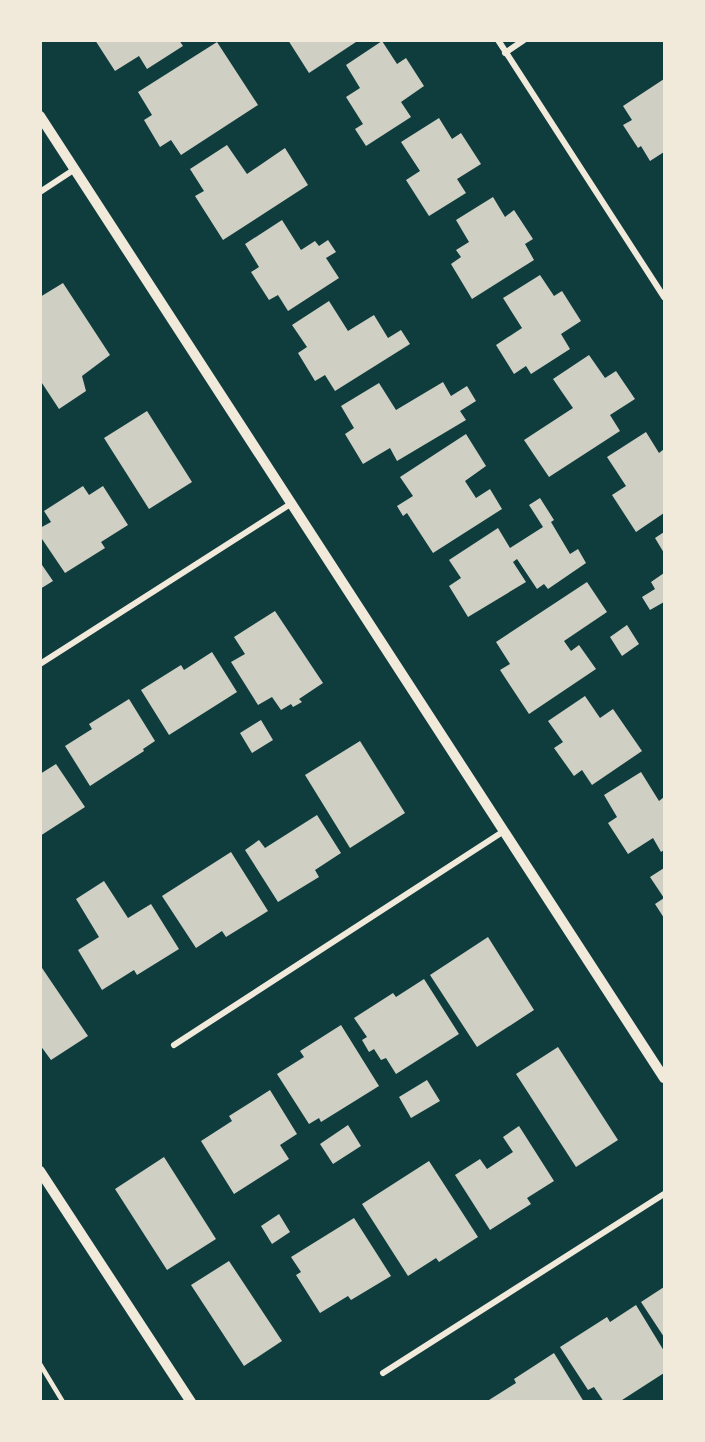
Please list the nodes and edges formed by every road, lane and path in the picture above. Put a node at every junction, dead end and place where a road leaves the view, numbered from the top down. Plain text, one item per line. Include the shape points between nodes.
1 (498, 40) edge
2 (524, 40) edge
3 (506, 52) junction
4 (40, 116) edge
5 (75, 169) junction
6 (40, 192) edge
7 (664, 297) edge
8 (293, 503) junction
9 (40, 664) edge
10 (504, 831) junction
11 (174, 1045) dead end
12 (664, 1078) edge
13 (40, 1171) edge
14 (664, 1194) edge
15 (40, 1364) edge
16 (383, 1373) dead end
17 (63, 1401) edge
18 (191, 1401) edge

1 - 3 street
2 - 3 street
3 - 7 street
4 - 5 street
5 - 6 street
5 - 8 street
8 - 9 street
8 - 10 street
10 - 11 street
10 - 12 street
13 - 18 street
14 - 16 street
15 - 17 lane

